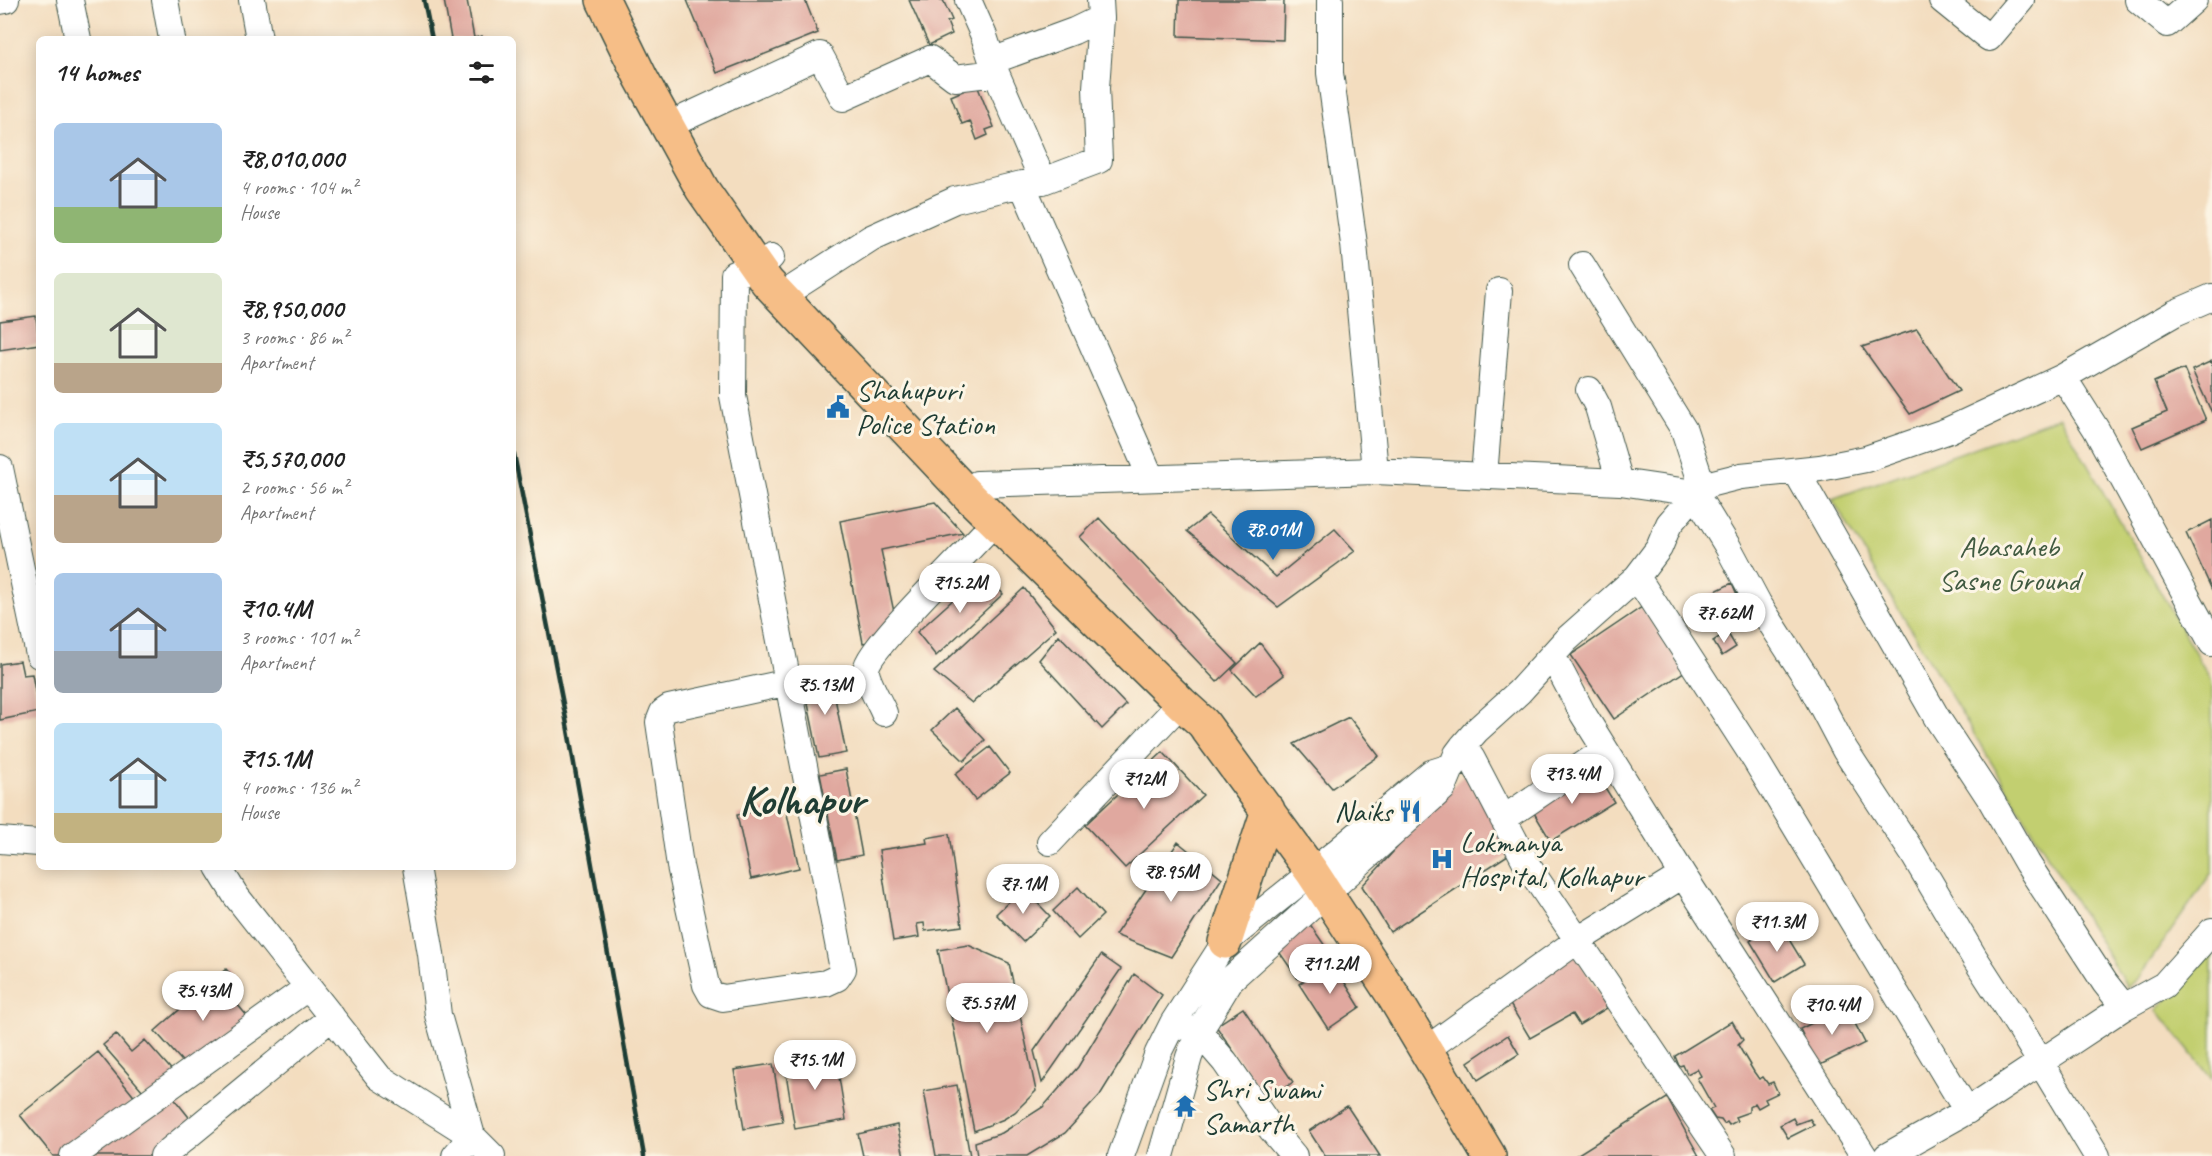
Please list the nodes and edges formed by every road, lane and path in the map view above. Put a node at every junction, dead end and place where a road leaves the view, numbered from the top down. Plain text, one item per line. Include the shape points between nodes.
1 (6, 0) edge
2 (70, 0) edge
3 (165, 0) edge
4 (252, 0) edge
5 (603, 0) edge
6 (628, 0) edge
7 (968, 0) edge
8 (1330, 0) edge
9 (1942, 0) edge
10 (2021, 0) edge
11 (2138, 0) edge
12 (2194, 0) edge
13 (0, 1) edge
14 (1101, 9) edge
15 (77, 36) edge
16 (171, 36) edge
17 (258, 36) edge
18 (994, 67) junction
19 (684, 118) junction
20 (1032, 182) junction
21 (763, 263) junction
22 (1582, 265) dead end
23 (795, 287) junction
24 (1499, 291) dead end
25 (2212, 297) edge
26 (2063, 376) junction
27 (1589, 390) dead end
28 (0, 468) edge
29 (1375, 471) junction
30 (1796, 471) junction
31 (1484, 476) junction
32 (1151, 478) junction
33 (1620, 482) junction
34 (977, 484) junction
35 (1700, 491) junction
36 (995, 521) junction
37 (1636, 577) junction
38 (36, 642) edge
39 (2212, 643) edge
40 (1552, 655) junction
41 (789, 682) junction
42 (1181, 703) junction
43 (884, 713) dead end
44 (1605, 750) junction
45 (1458, 756) junction
46 (1268, 810) junction
47 (1503, 819) junction
48 (0, 840) edge
49 (1050, 842) dead end
50 (36, 843) edge
51 (220, 870) edge
52 (417, 870) edge
53 (1683, 875) junction
54 (1326, 877) junction
55 (2212, 931) edge
56 (1578, 940) junction
57 (1225, 942) junction
58 (308, 988) junction
59 (2124, 1007) junction
60 (332, 1017) junction
61 (1173, 1023) junction
62 (1199, 1032) junction
63 (1438, 1041) junction
64 (2041, 1063) junction
65 (1967, 1112) junction
66 (472, 1136) junction
67 (73, 1156) edge
68 (163, 1156) edge
69 (455, 1156) edge
70 (492, 1156) edge
71 (1121, 1156) edge
72 (1161, 1156) edge
73 (1294, 1156) edge
74 (1489, 1156) edge
75 (1508, 1156) edge
76 (1723, 1156) edge
77 (1864, 1156) edge
78 (1887, 1156) edge
79 (2097, 1156) edge

1 - 13 street
2 - 15 street
3 - 16 street
4 - 17 street
5 - 21 highway via 702,189
6 - 19 highway
7 - 18 street
8 - 29 street via 1330,73 1354,244
9 - 10 street via 1989,38
11 - 12 street via 2167,24
14 - 18 street via 1074,31
14 - 20 street via 1096,88 1099,160
18 - 19 street via 955,78 930,58 843,98 820,55
18 - 20 street
19 - 21 highway
20 - 23 street via 955,200 871,238
20 - 32 street
21 - 23 highway
21 - 36 highway
21 - 41 street via 734,274 733,396
22 - 35 street via 1684,430
23 - 34 highway
24 - 31 street
25 - 26 street
26 - 30 street via 1950,430 1888,453
26 - 39 street
27 - 33 street via 1598,407
28 - 38 street
29 - 31 street
29 - 32 street
30 - 35 street via 1741,476 1709,484
30 - 59 street via 1936,718 2104,983
31 - 33 street
32 - 34 street
33 - 35 street
34 - 54 highway via 1103,610 1212,711 1305,825
35 - 37 street via 1669,524 1659,548
35 - 64 street via 1758,603 1809,682 1845,750
36 - 42 highway
36 - 43 street via 870,658 866,672
37 - 40 street
37 - 65 street via 1756,761
40 - 44 street
40 - 45 street via 1478,730
41 - 41 street via 843,969 837,978 826,983 723,998 711,994 706,985 680,866 659,722 669,708
42 - 46 highway via 1203,723
42 - 49 street
44 - 47 street
44 - 53 street
45 - 47 street via 1472,759
45 - 54 street via 1443,788
46 - 54 highway
46 - 57 highway
47 - 56 street via 1529,868
48 - 50 street
51 - 58 street
52 - 66 street via 438,1015
53 - 56 street
53 - 77 street
54 - 57 street
54 - 62 street via 1231,979
54 - 63 highway
54 - 74 highway
55 - 59 street via 2164,985
56 - 63 street
56 - 76 street
57 - 61 street
58 - 60 street
58 - 67 street
59 - 64 street
60 - 66 street via 379,1077
60 - 68 street
61 - 62 street
61 - 71 street via 1158,1053
62 - 72 street
62 - 73 street
63 - 75 highway
64 - 65 street
64 - 79 street
65 - 78 street
66 - 69 street
66 - 70 street

